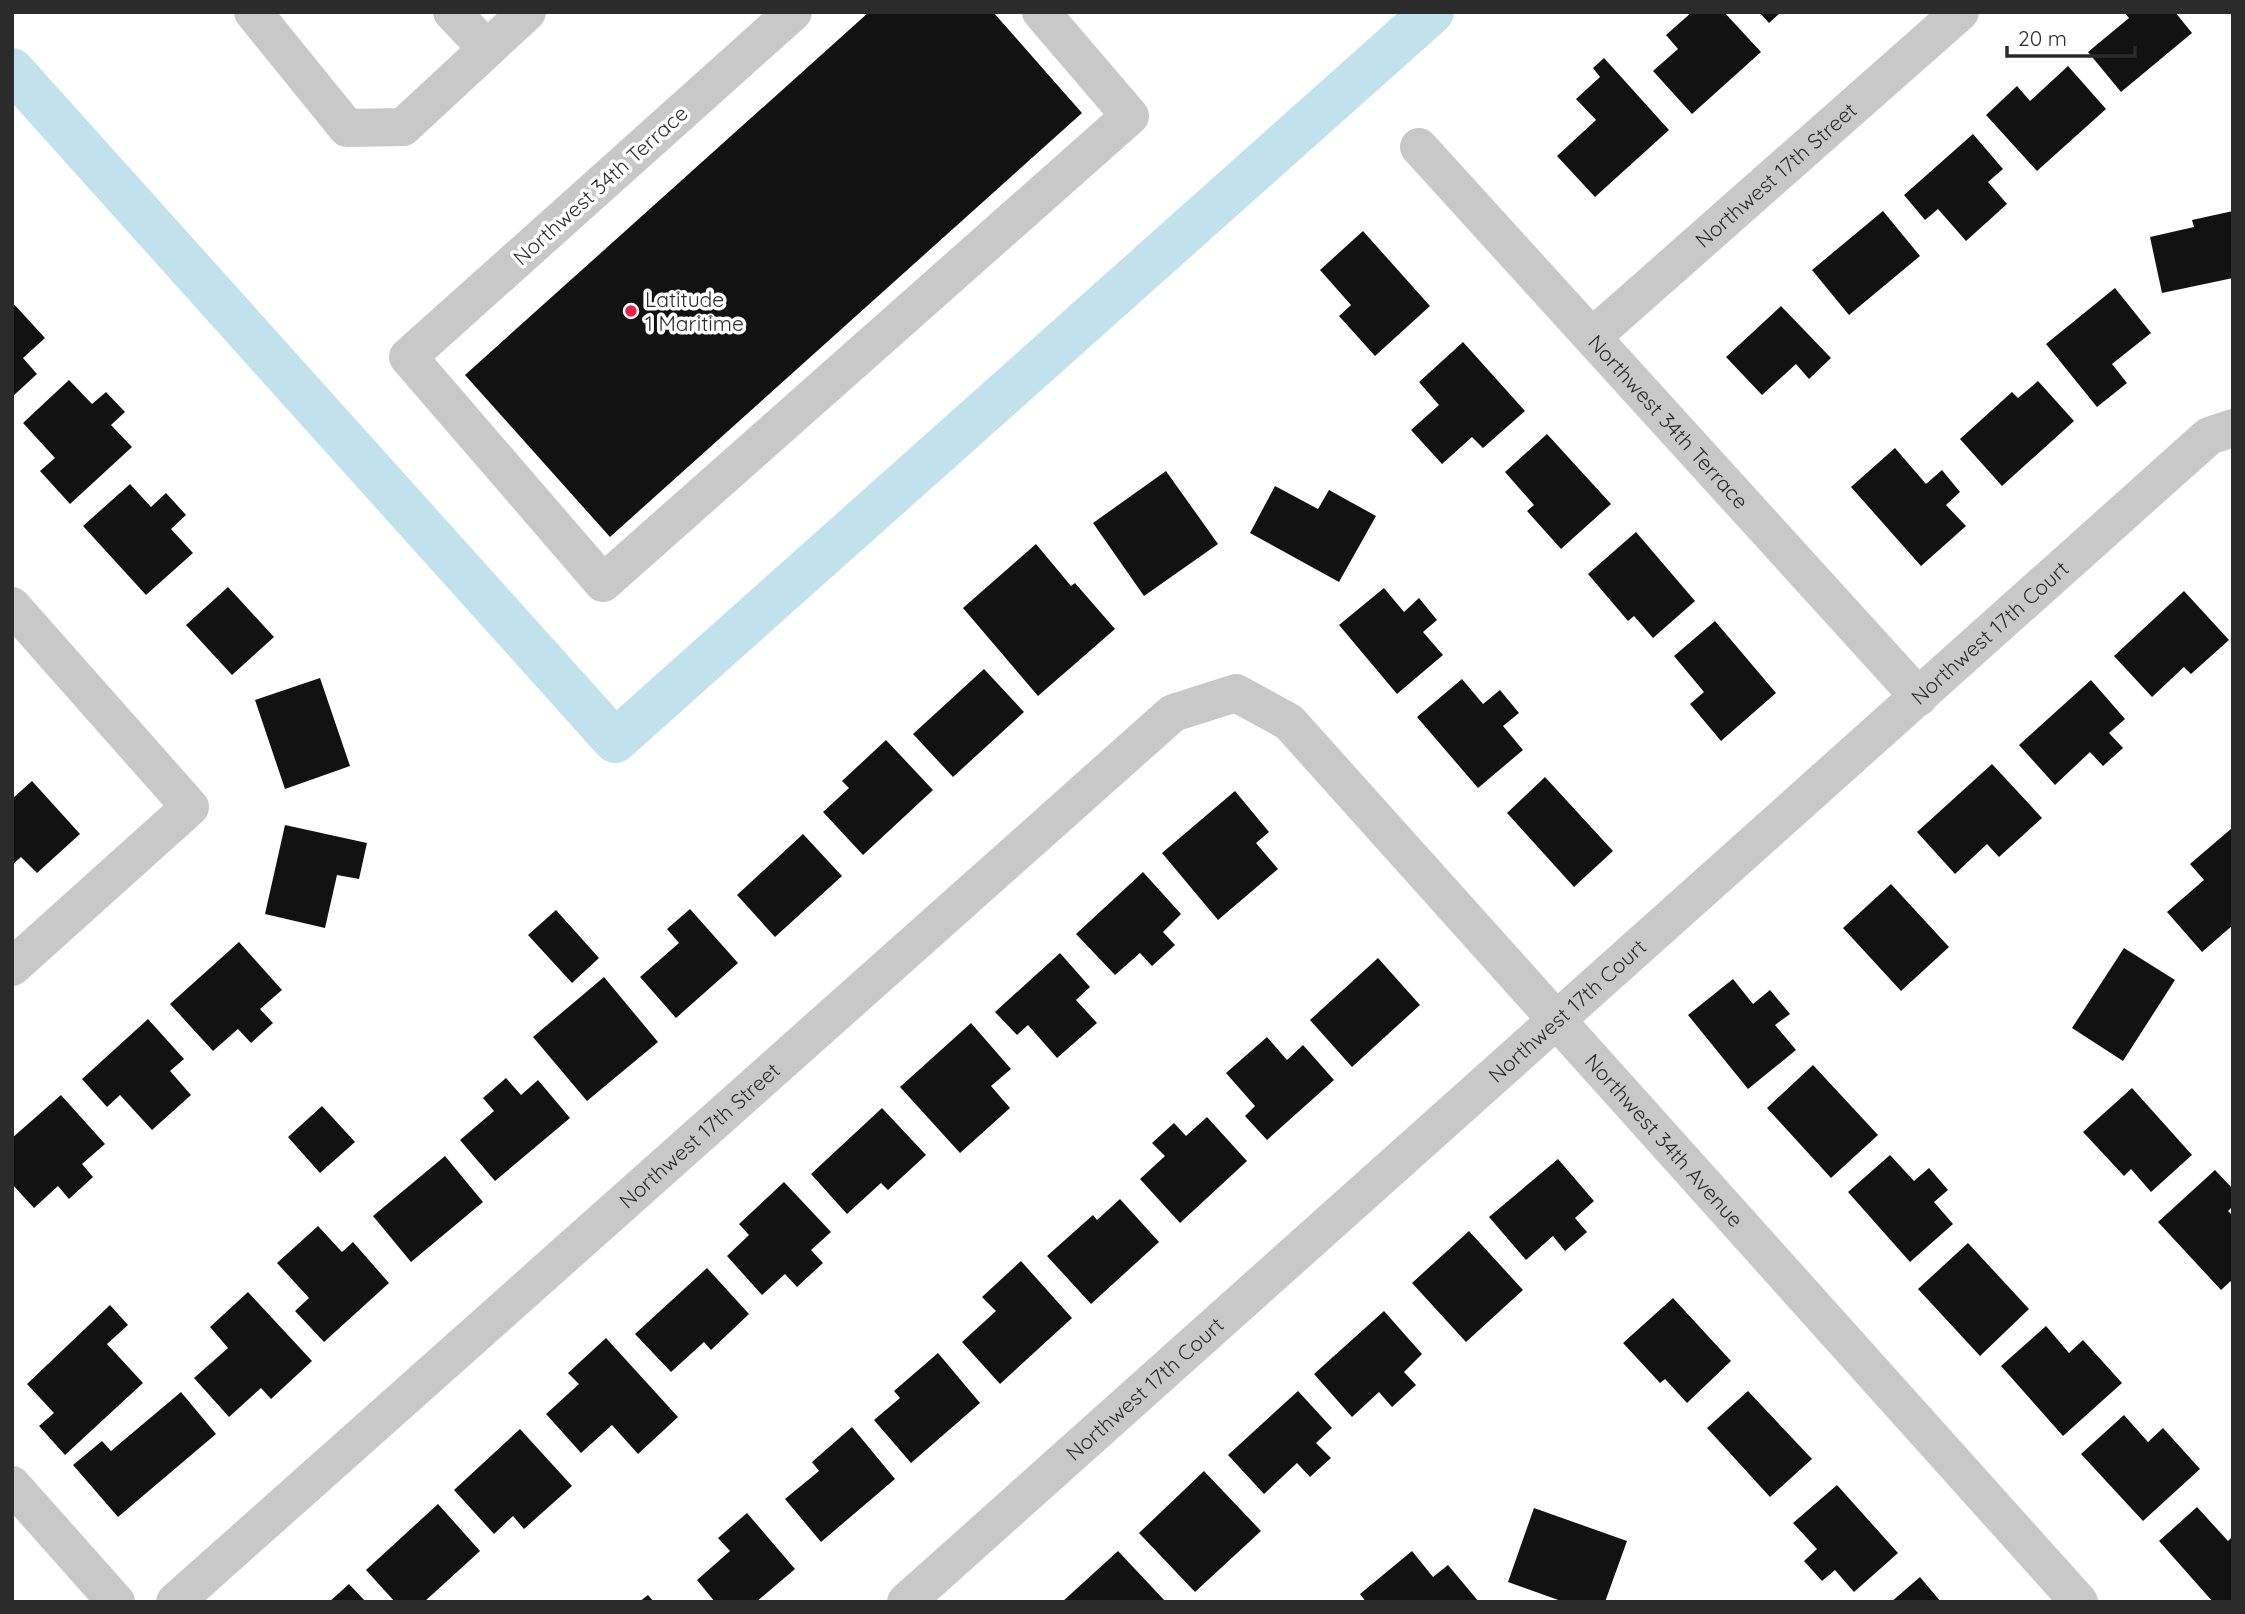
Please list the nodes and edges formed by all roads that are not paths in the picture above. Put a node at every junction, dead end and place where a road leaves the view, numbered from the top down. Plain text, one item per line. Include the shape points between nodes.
1 (253, 12) edge
2 (452, 12) edge
3 (527, 12) edge
4 (793, 12) edge
5 (1041, 12) edge
6 (1960, 12) edge
7 (487, 49) junction
8 (1419, 147) dead end
9 (1592, 337) junction
10 (2233, 428) edge
11 (12, 606) edge
12 (1236, 693) joint
13 (1919, 696) junction
14 (12, 967) edge
15 (1557, 1020) junction
16 (12, 1485) edge
17 (116, 1602) edge
18 (175, 1602) edge
19 (906, 1602) edge
20 (2078, 1602) edge

1 - 7 street via 347,128 403,127
2 - 7 street
3 - 7 street
4 - 5 street, Northwest 34th Terrace via 408,357 603,583 1130,116
6 - 9 street, Northwest 17th Street
8 - 9 street, Northwest 34th Terrace
9 - 13 street, Northwest 34th Terrace
10 - 13 street, Northwest 17th Court via 2209,436
11 - 14 street via 190,807
12 - 15 street, Northwest 34th Avenue via 1289,722
12 - 18 street, Northwest 17th Street via 1173,713
13 - 15 street, Northwest 17th Court
15 - 19 street, Northwest 17th Court
15 - 20 street, Northwest 34th Avenue
16 - 17 street

